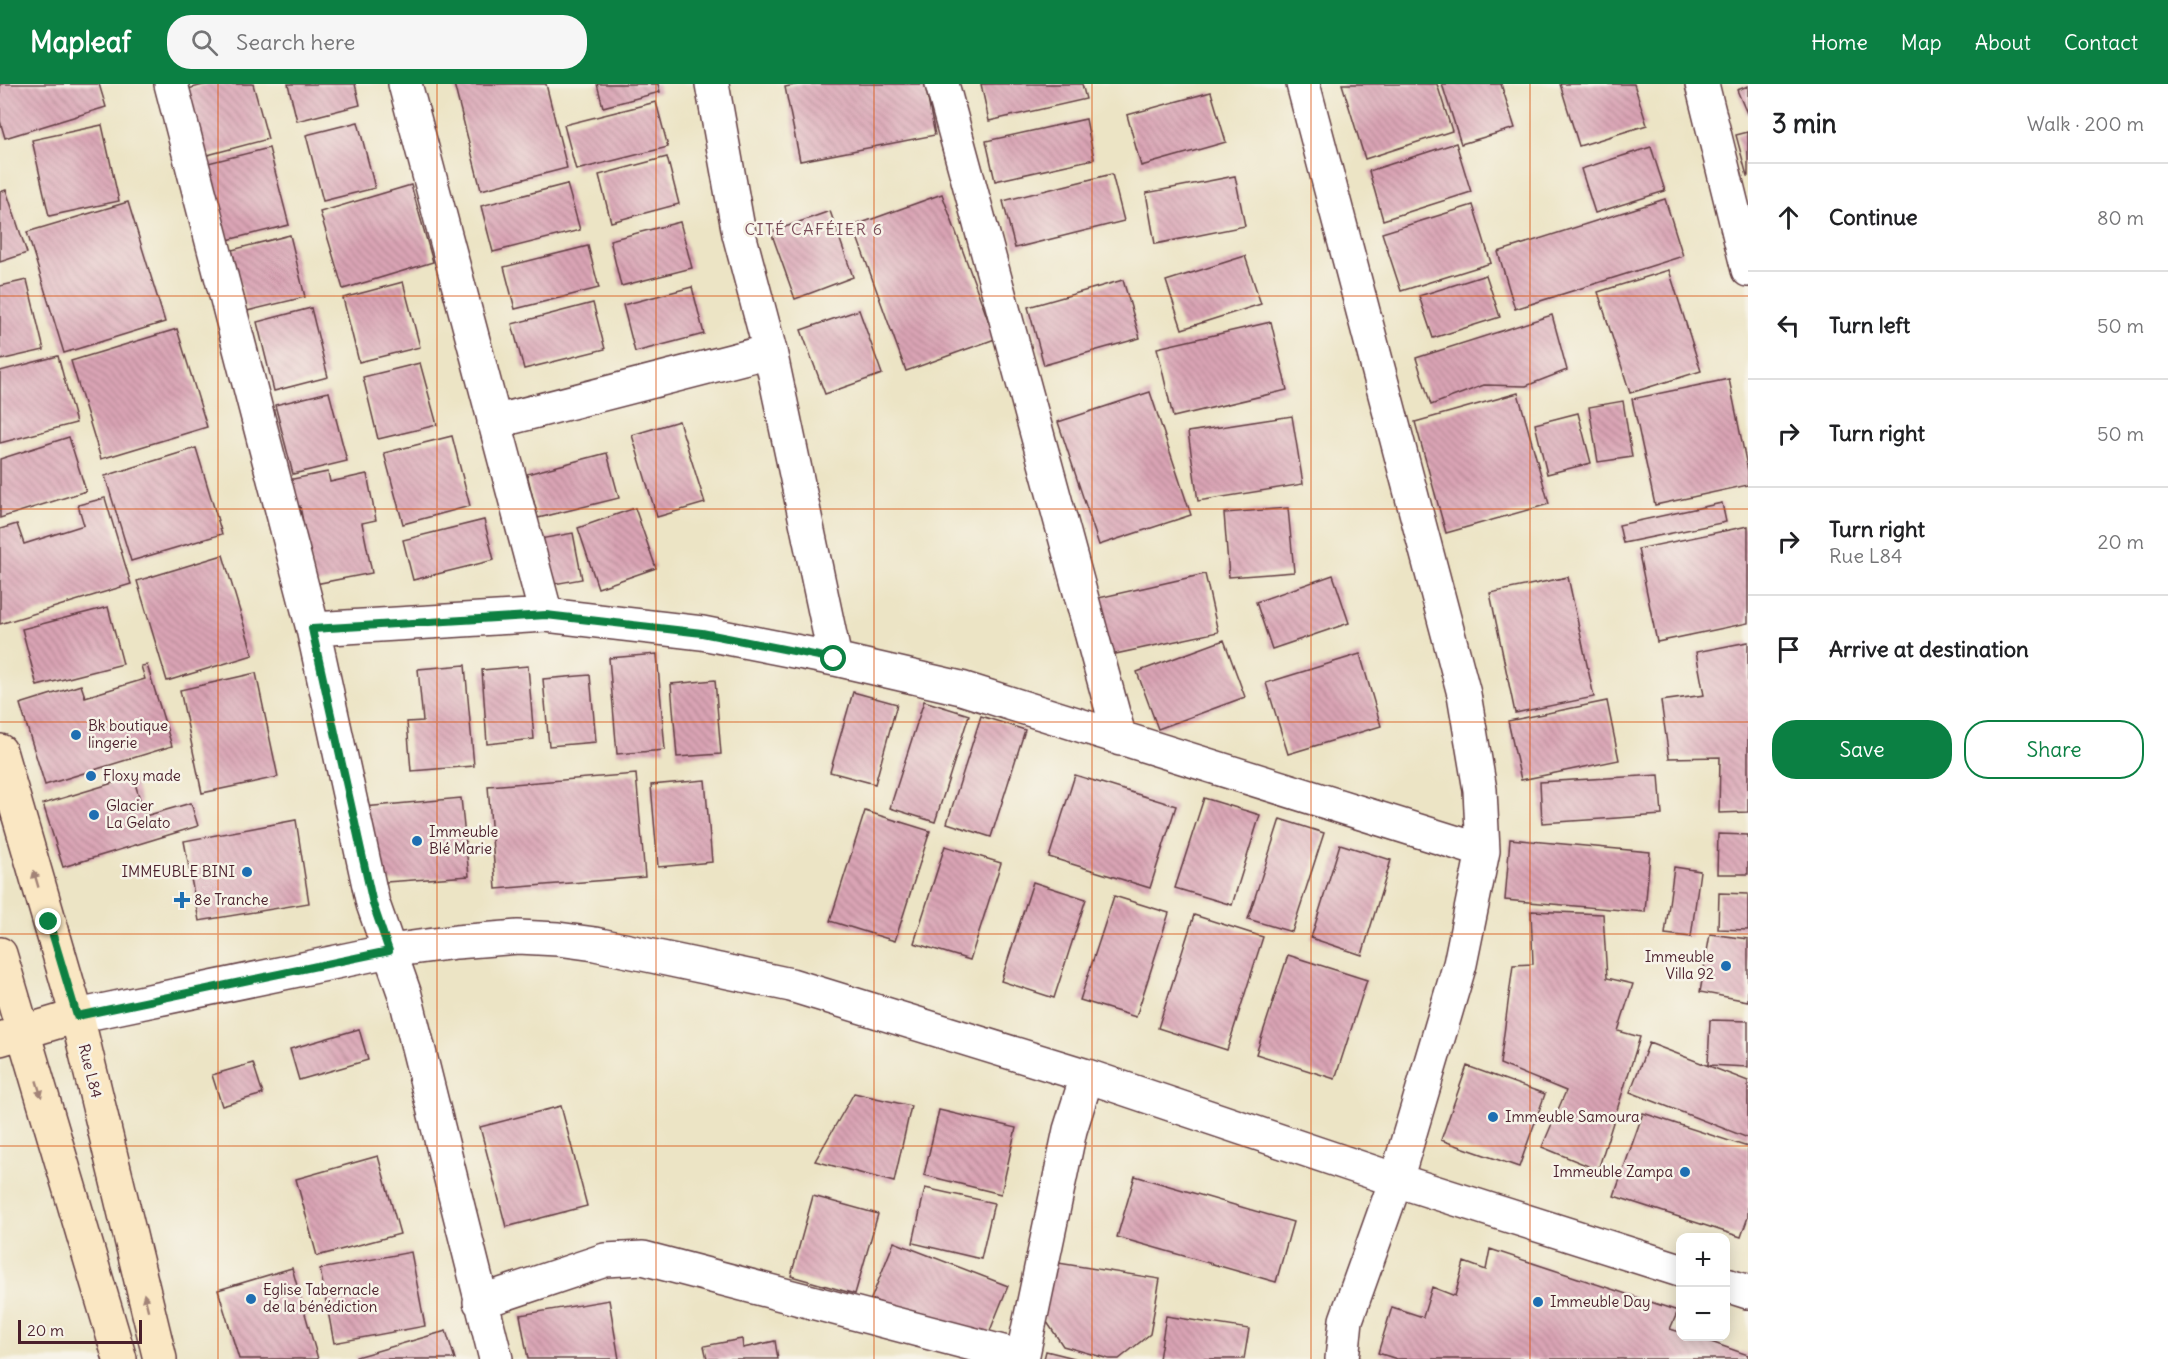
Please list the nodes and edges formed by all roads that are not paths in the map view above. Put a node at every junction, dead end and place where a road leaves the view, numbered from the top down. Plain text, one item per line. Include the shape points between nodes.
1 (171, 84) edge
2 (405, 84) edge
3 (712, 84) edge
4 (942, 84) edge
5 (1304, 84) edge
6 (1702, 84) edge
7 (1748, 270) edge
8 (770, 351) junction
9 (494, 422) junction
10 (546, 615) junction
11 (312, 629) junction
12 (834, 659) junction
13 (1120, 739) junction
14 (0, 752) edge
15 (1483, 850) junction
16 (389, 951) junction
17 (0, 954) edge
18 (77, 1016) junction
19 (11, 1036) edge
20 (1087, 1076) junction
21 (1396, 1180) junction
22 (1676, 1269) edge
23 (1730, 1287) edge
24 (1748, 1292) edge
25 (480, 1302) junction
26 (1022, 1358) edge
27 (120, 1359) edge
28 (160, 1359) edge
29 (496, 1359) edge
30 (1342, 1359) edge

1 - 11 street
2 - 9 street
3 - 8 street via 739,234
4 - 13 street
5 - 15 street via 1464,693 1480,790
6 - 7 street
8 - 9 street
8 - 12 street
9 - 10 street
10 - 11 street
10 - 12 street via 702,633
11 - 16 street via 373,904
12 - 13 street via 961,688
13 - 15 street
18 -> 14 street, Rue L84
15 - 21 street via 1460,964
16 - 18 street
16 - 20 street via 518,937 595,944 791,985
16 - 25 street via 405,995
17 - 19 street
18 - 19 street
28 -> 18 street, Rue L84
19 -> 27 street
20 - 21 street
20 - 26 street via 1070,1130
21 - 22 street
21 - 30 street via 1346,1320
23 - 24 street
25 - 26 street via 605,1260 643,1258
25 - 29 street

